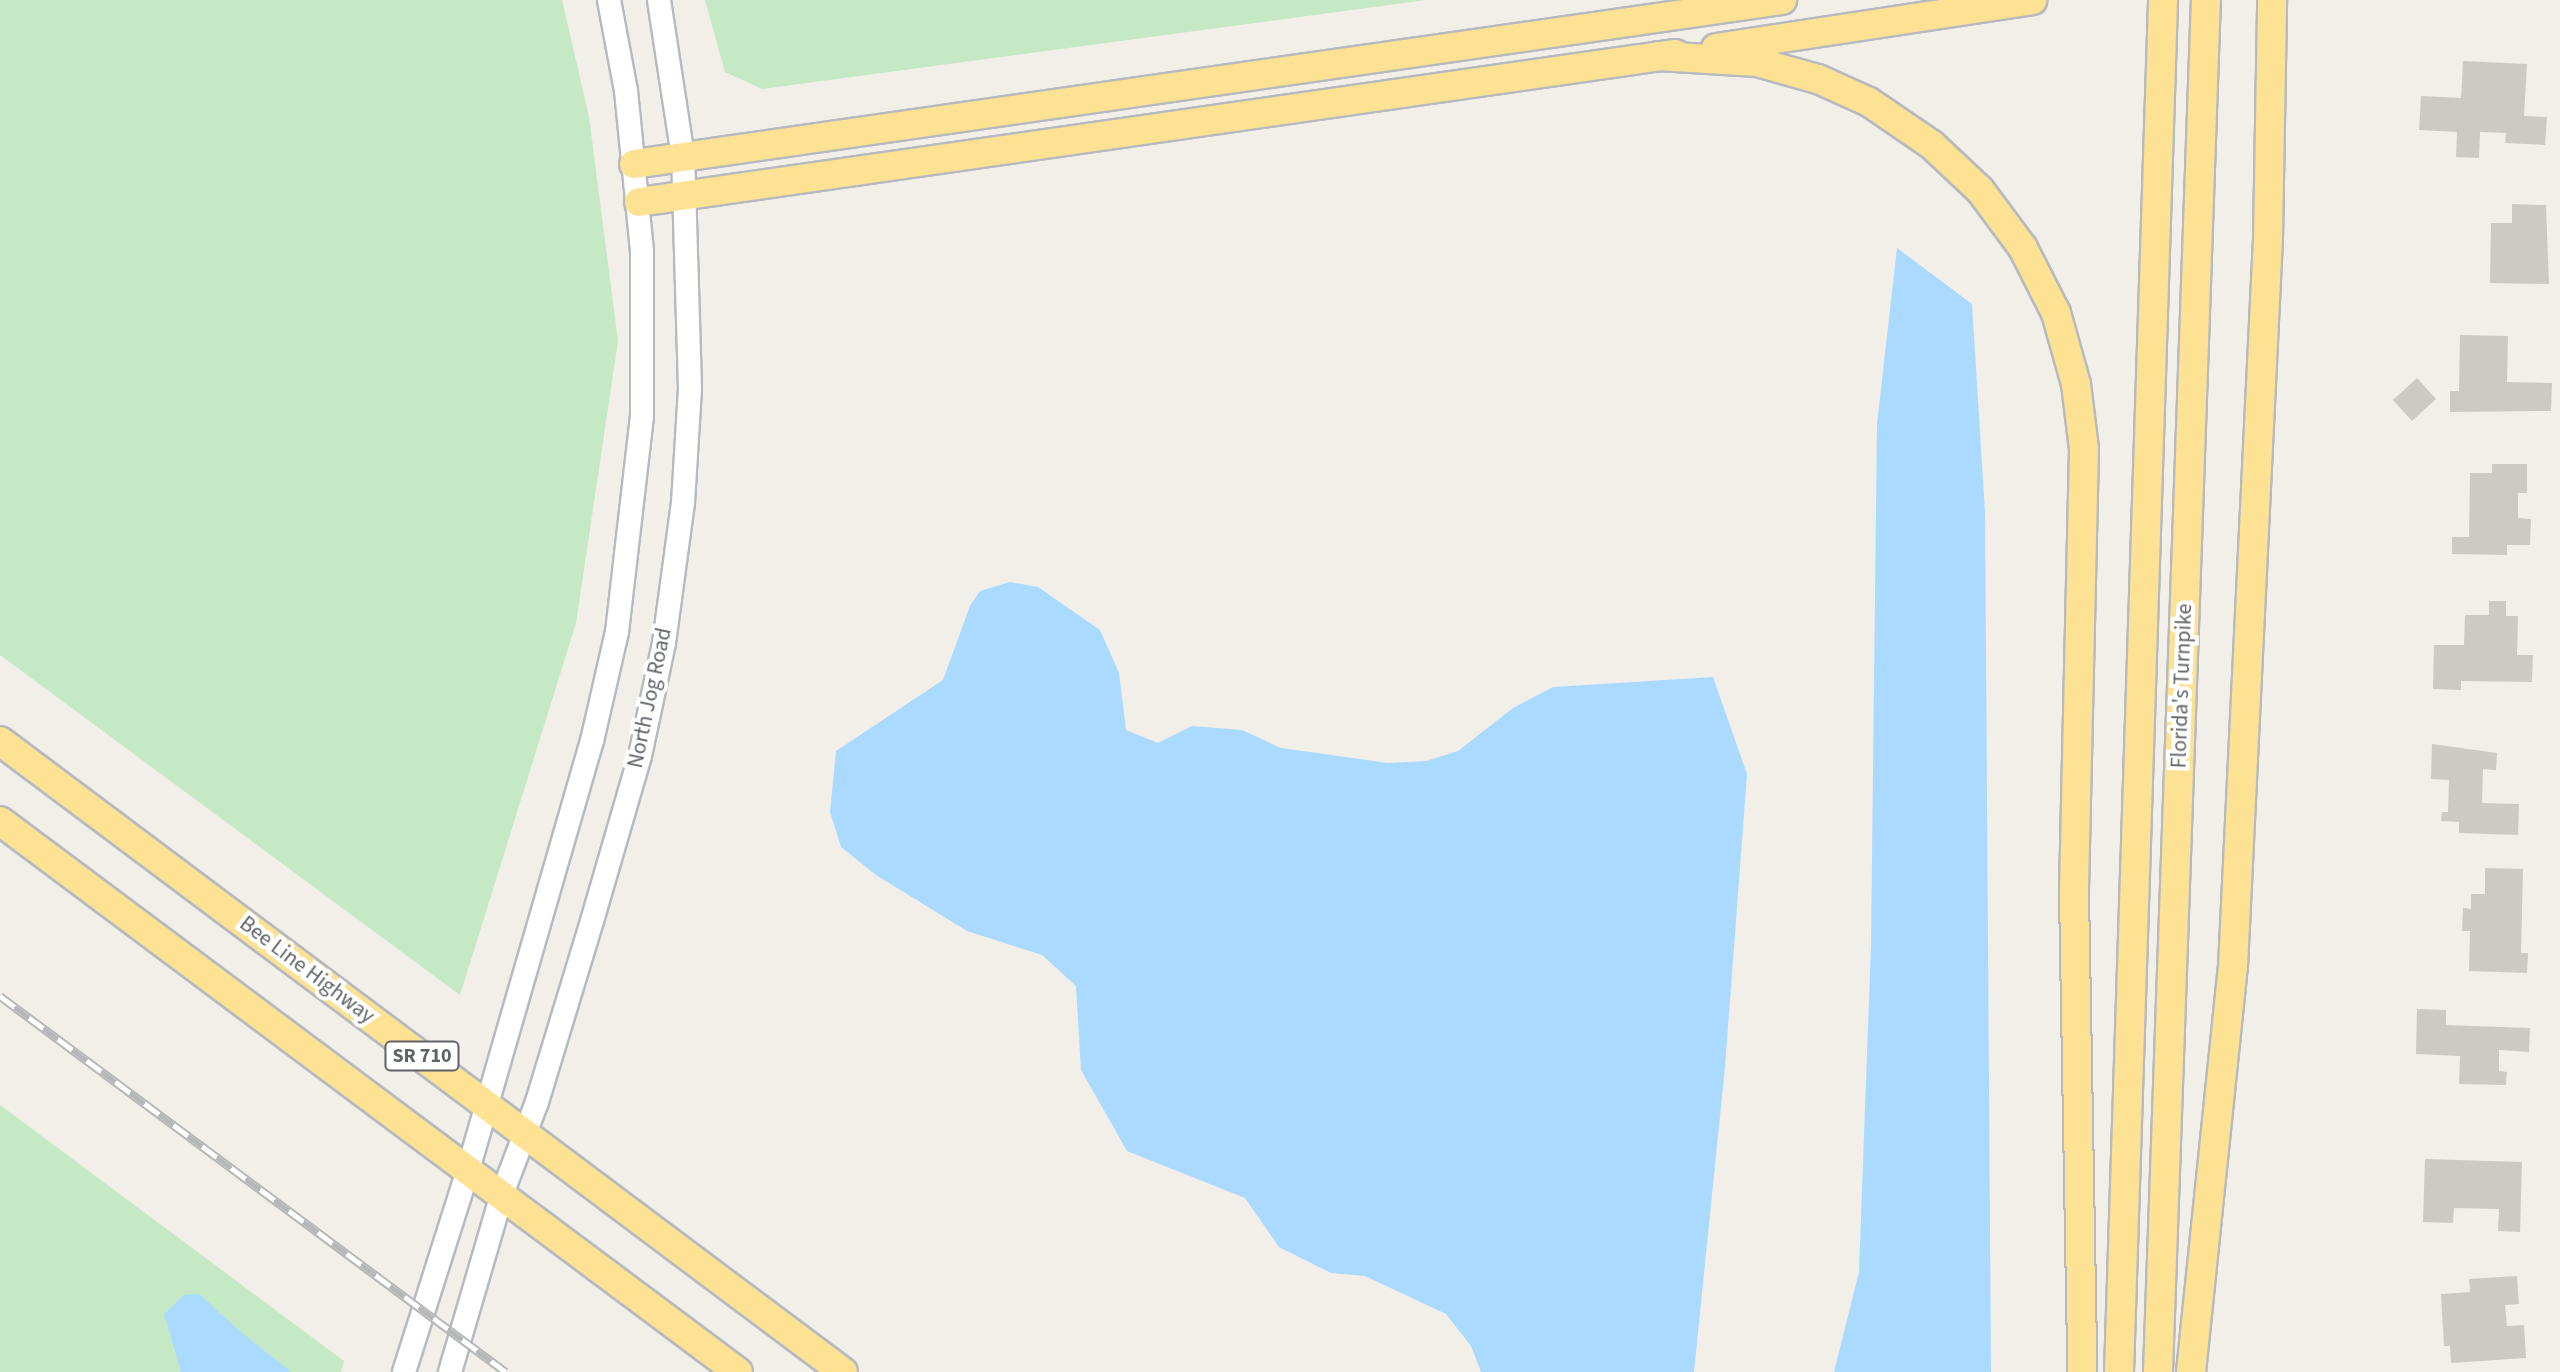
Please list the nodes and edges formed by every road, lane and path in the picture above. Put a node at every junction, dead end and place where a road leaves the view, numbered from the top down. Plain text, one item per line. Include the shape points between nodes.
1 (609, 0) edge
2 (659, 0) edge
3 (1700, 0) edge
4 (1782, 0) edge
5 (2032, 0) edge
6 (2163, 0) edge
7 (2206, 0) edge
8 (2272, 0) edge
9 (1646, 17) junction
10 (1658, 56) junction
11 (683, 157) junction
12 (634, 164) junction
13 (686, 196) junction
14 (639, 202) junction
15 (0, 741) edge
16 (0, 821) edge
17 (487, 1104) junction
18 (524, 1133) junction
19 (468, 1170) junction
20 (502, 1194) junction
21 (404, 1372) edge
22 (450, 1372) edge
23 (738, 1372) edge
24 (843, 1372) edge
25 (2082, 1372) edge
26 (2119, 1372) edge
27 (2158, 1372) edge
28 (2191, 1372) edge

1 - 12 main road, North Jog Road
2 - 11 main road, North Jog Road
3 - 9 highway
4 - 9 highway
5 - 10 highway
6 - 26 highway, Florida's Turnpike
7 - 27 highway, Florida's Turnpike
8 - 28 highway via 2267,270 2233,967
9 - 11 highway
10 - 13 highway
10 - 25 highway via 1757,62 1818,79 1869,102 1932,145 1980,190 2023,248 2056,313 2076,384 2084,449 2074,892
11 - 12 highway
11 - 13 main road, North Jog Road
12 - 14 main road, North Jog Road
13 - 14 highway
13 - 18 main road, North Jog Road via 688,420 664,643 640,756
14 - 17 main road, North Jog Road via 642,417 617,632 592,741
15 - 17 highway, Bee Line Highway / SR 710
16 - 19 highway, SR 710
17 - 18 highway, Bee Line Highway / SR 710
17 - 19 main road, North Jog Road
18 - 20 main road, North Jog Road
18 - 24 highway, Bee Line Highway / SR 710
19 - 20 highway, SR 710
19 - 21 main road, North Jog Road
20 - 22 main road, North Jog Road
20 - 23 highway, SR 710

